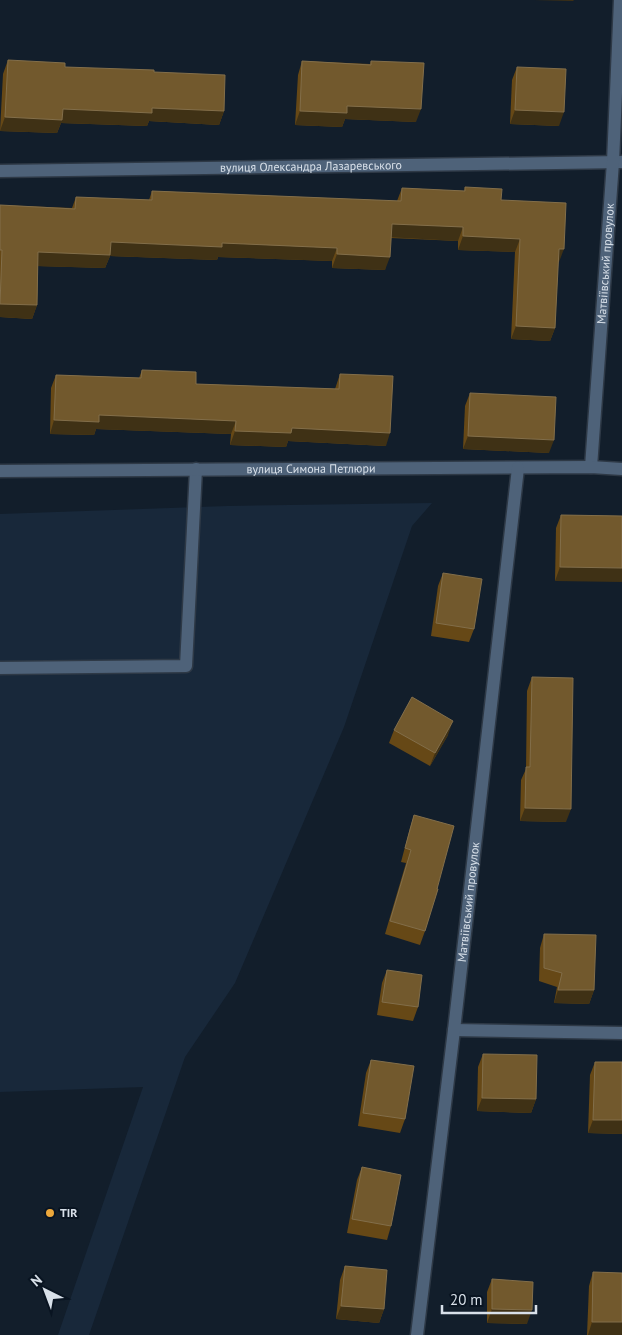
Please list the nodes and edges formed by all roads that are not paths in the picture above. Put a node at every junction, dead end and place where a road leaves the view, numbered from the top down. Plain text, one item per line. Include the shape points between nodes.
1 (620, 0) edge
2 (617, 162) edge
3 (0, 171) edge
4 (591, 467) junction
5 (518, 468) junction
6 (196, 469) junction
7 (622, 469) edge
8 (0, 471) edge
9 (0, 668) edge
10 (454, 1030) junction
11 (622, 1033) edge
12 (417, 1335) edge

1 - 2 street, Матвіївський провулок
2 - 3 street, вулиця Олександра Лазаревського
2 - 4 street, Матвіївський провулок
4 - 5 street, вулиця Симона Петлюри
4 - 7 street, вулиця Симона Петлюри
5 - 6 street, вулиця Симона Петлюри
5 - 10 street, Матвіївський провулок
6 - 8 street, вулиця Симона Петлюри
6 - 9 street via 186,666
10 - 11 street
10 - 12 street, Матвіївський провулок

